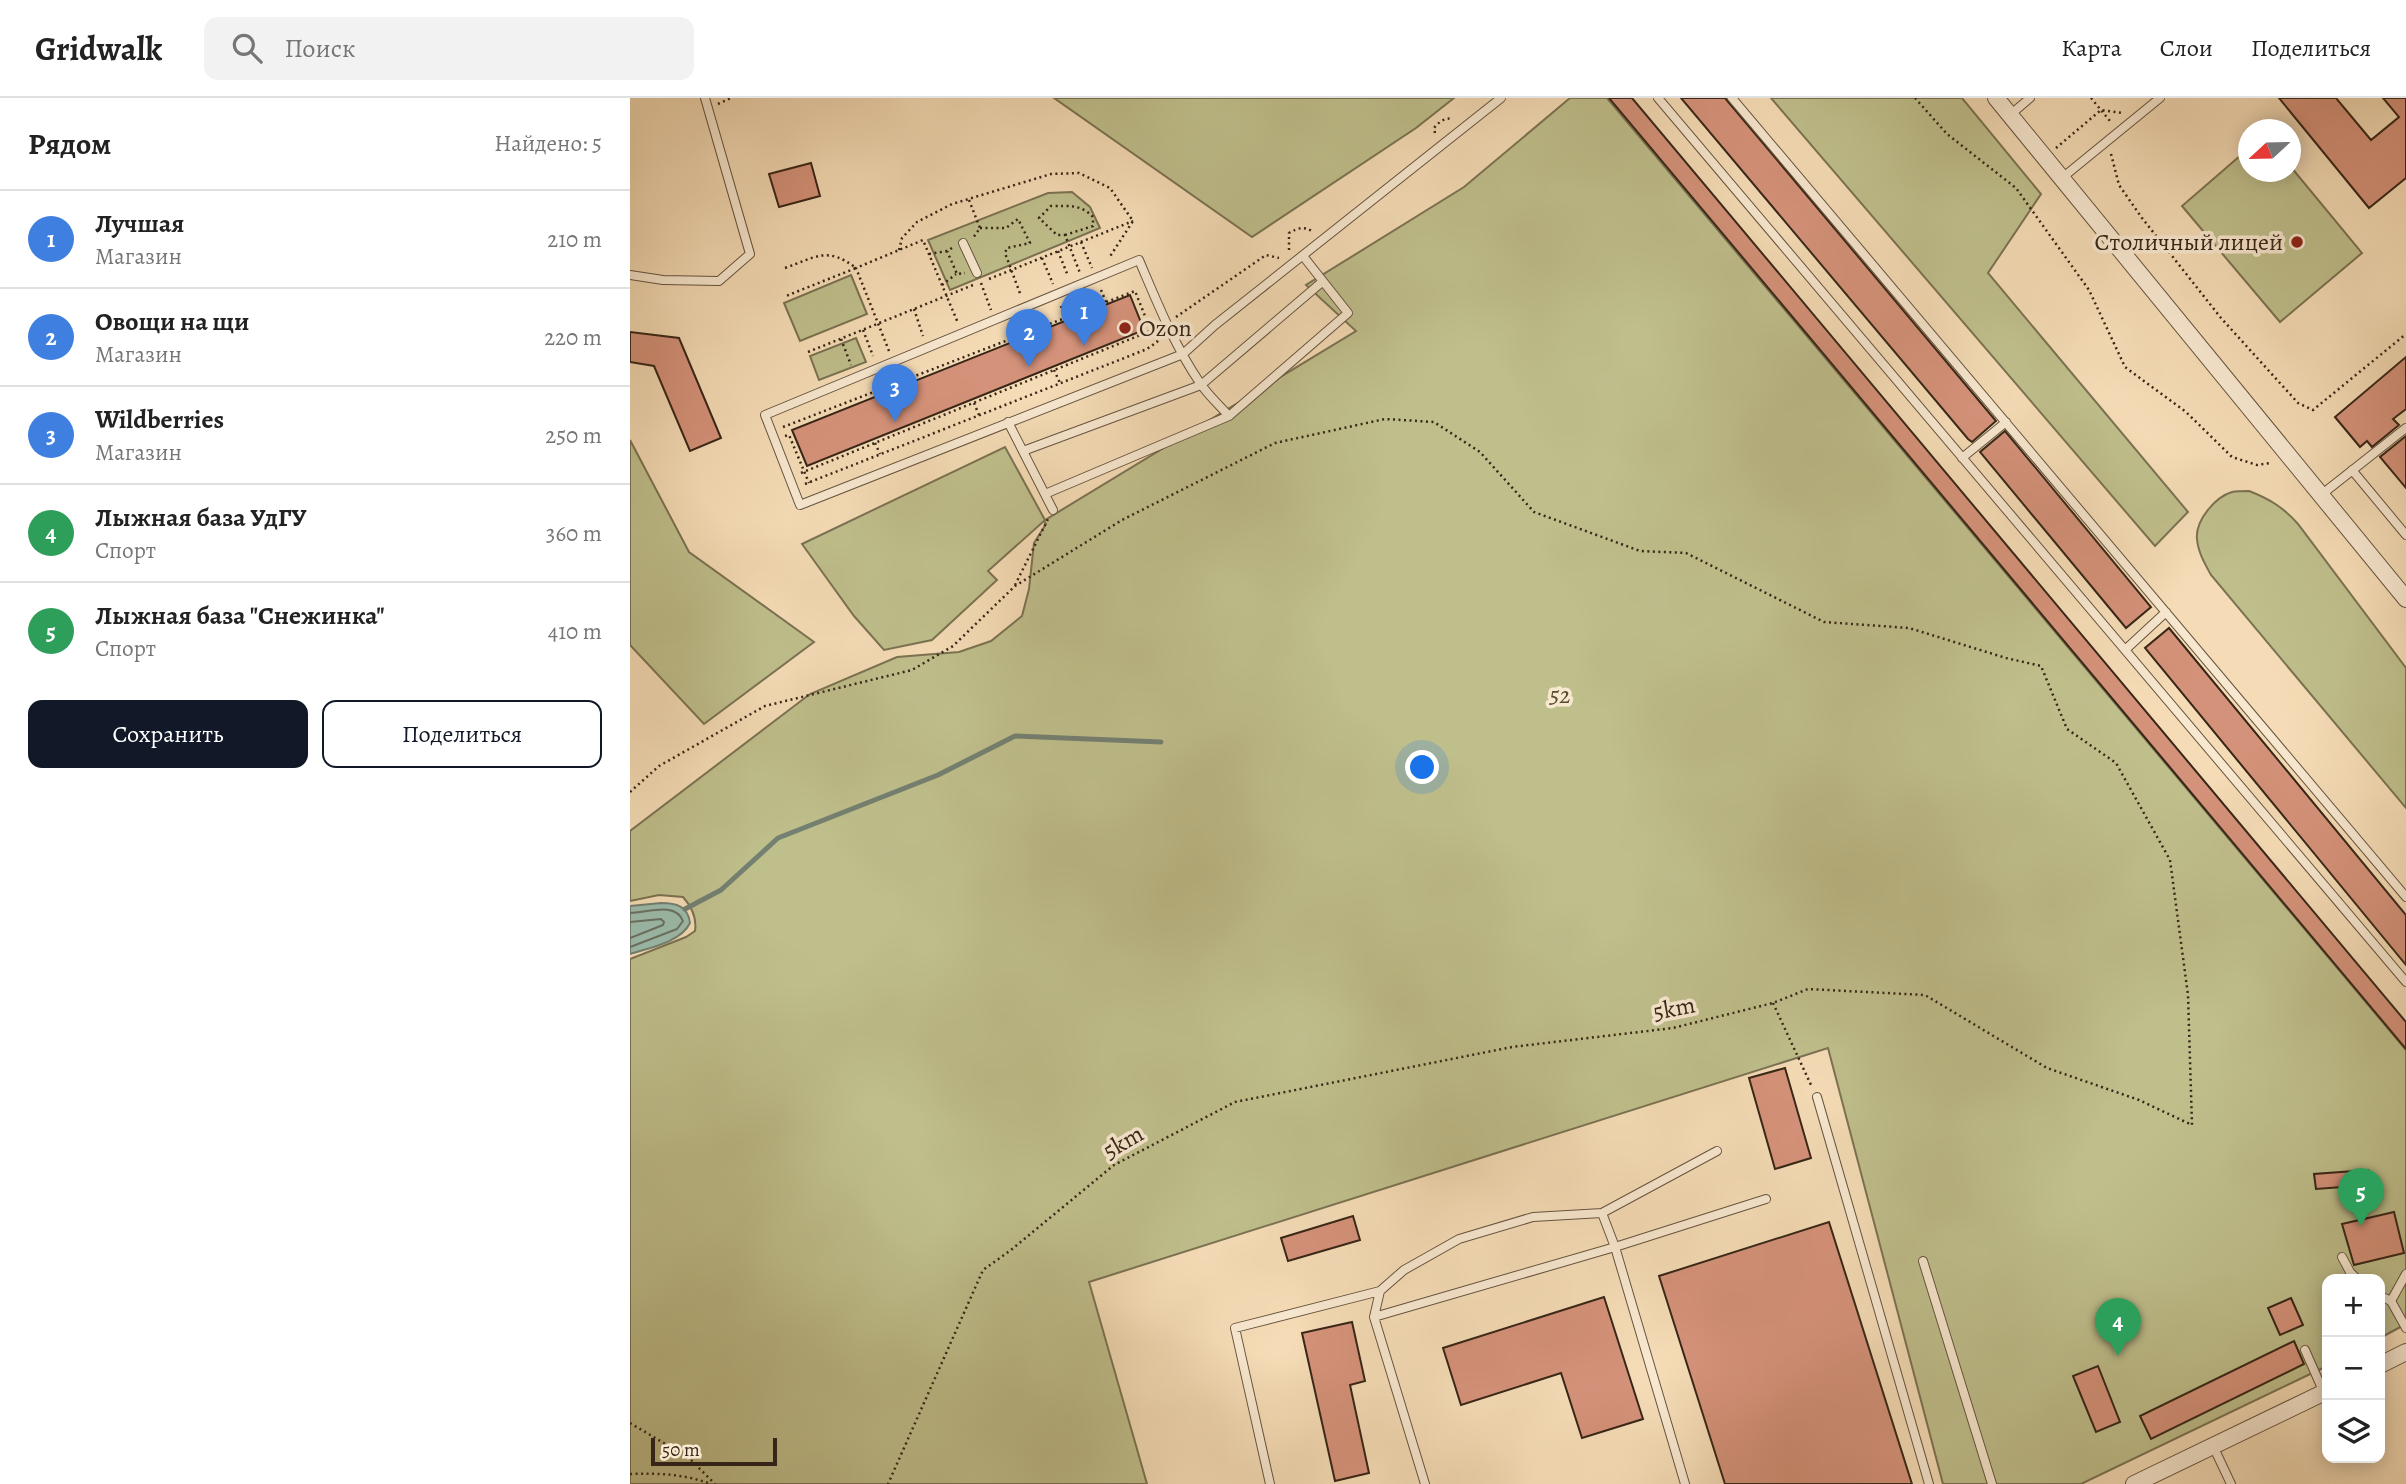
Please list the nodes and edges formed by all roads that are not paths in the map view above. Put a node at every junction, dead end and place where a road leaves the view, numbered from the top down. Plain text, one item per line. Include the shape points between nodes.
1 (705, 98) edge
2 (1502, 98) edge
3 (1658, 98) edge
4 (1732, 98) edge
5 (1996, 98) edge
6 (2030, 98) edge
7 (2160, 98) edge
8 (2010, 114) junction
9 (2062, 178) junction
10 (963, 243) dead end
11 (1303, 256) junction
12 (977, 272) dead end
13 (630, 275) edge
14 (1322, 282) junction
15 (1183, 354) junction
16 (1201, 385) junction
17 (1229, 416) junction
18 (1008, 422) junction
19 (2006, 422) junction
20 (2406, 428) edge
21 (1023, 451) junction
22 (1962, 458) junction
23 (2352, 470) junction
24 (1045, 494) junction
25 (2321, 495) junction
26 (1053, 510) road end
27 (2406, 536) edge
28 (2406, 599) edge
29 (2166, 612) junction
30 (2125, 650) junction
31 (2406, 897) edge
32 (2406, 982) edge
33 (1817, 1097) road end
34 (1717, 1151) dead end
35 (1766, 1199) dead end
36 (1602, 1213) junction
37 (1615, 1247) junction
38 (2342, 1257) dead end
39 (1923, 1261) dead end
40 (2352, 1274) edge
41 (2406, 1274) edge
42 (1380, 1291) junction
43 (2385, 1298) edge
44 (2391, 1301) junction
45 (1374, 1317) junction
46 (2406, 1328) edge
47 (2305, 1350) dead end
48 (2406, 1352) edge
49 (2385, 1362) edge
50 (2322, 1384) edge
51 (2322, 1394) edge
52 (2214, 1448) junction
53 (1270, 1484) edge
54 (1425, 1484) edge
55 (1685, 1484) edge
56 (1929, 1484) edge
57 (1993, 1484) edge
58 (2134, 1484) edge
59 (2231, 1484) edge

1 - 13 lane via 750,254 719,281
2 - 11 lane
3 - 22 lane
4 - 19 lane
5 - 8 street
6 - 8 lane
7 - 9 lane
8 - 9 street
9 - 25 street
10 - 12 lane
11 - 14 lane
11 - 15 lane
14 - 16 lane
14 - 17 lane via 1348,313
15 - 16 lane
15 - 18 lane
15 - 18 lane via 1139,260 765,415 793,476 800,505
16 - 17 lane
16 - 21 lane
17 - 24 lane
18 - 21 lane
19 - 22 lane
19 - 29 lane
20 - 23 lane
21 - 24 lane
22 - 30 lane
23 - 25 lane
23 - 27 lane
24 - 26 lane
25 - 28 street
29 - 30 lane
29 - 31 lane
30 - 32 lane
33 - 56 lane
34 - 36 lane
35 - 37 lane
36 - 37 lane
36 - 42 lane via 1533,1217 1459,1238 1404,1270
37 - 45 lane
37 - 55 lane
38 - 40 lane
39 - 57 lane
41 - 44 lane
42 - 45 lane
42 - 53 lane via 1235,1328
43 - 44 lane
44 - 46 lane
45 - 54 lane
47 - 50 lane
48 - 49 street
51 - 52 street
52 - 58 street
52 - 59 lane

